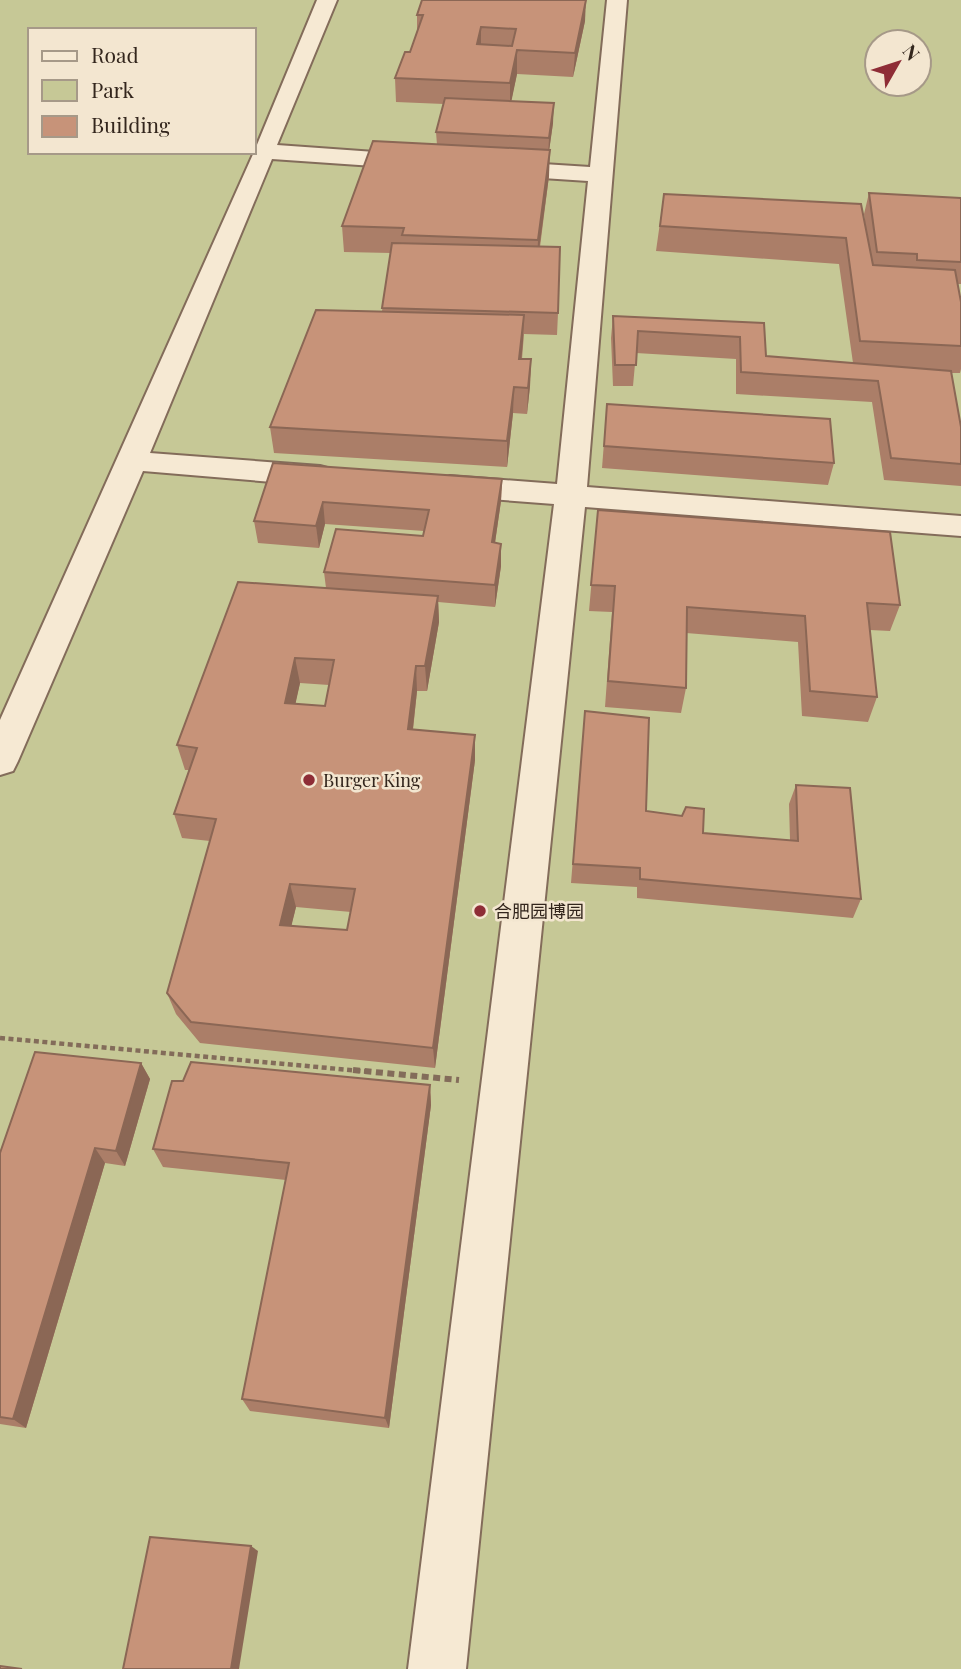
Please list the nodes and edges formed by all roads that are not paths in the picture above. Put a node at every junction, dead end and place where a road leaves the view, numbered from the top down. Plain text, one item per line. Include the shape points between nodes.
1 (327, 0) edge
2 (617, 0) edge
3 (263, 151) junction
4 (436, 163) edge
5 (477, 166) edge
6 (600, 175) junction
7 (132, 461) junction
8 (351, 478) edge
9 (420, 483) edge
10 (570, 495) junction
11 (961, 526) edge
12 (0, 761) edge
13 (437, 1669) edge

1 - 3 lane
2 - 6 lane
3 - 4 lane
3 - 7 lane
5 - 6 lane
6 - 10 lane
7 - 8 lane
7 - 12 lane
9 - 10 lane
10 - 11 lane
10 - 13 lane

